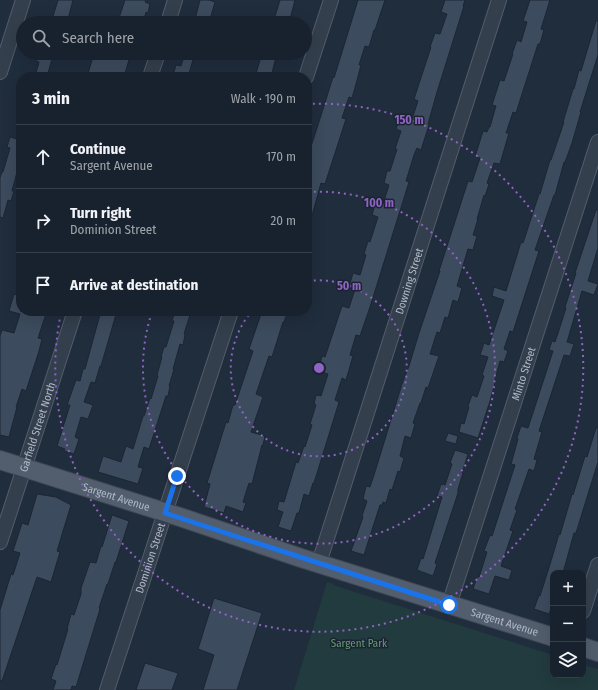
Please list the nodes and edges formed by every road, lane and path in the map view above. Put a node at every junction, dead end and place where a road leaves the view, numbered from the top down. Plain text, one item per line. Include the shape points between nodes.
1 (23, 0) edge
2 (175, 0) edge
3 (331, 0) edge
4 (499, 0) edge
5 (18, 16) edge
6 (170, 16) edge
7 (16, 22) edge
8 (312, 59) edge
9 (156, 60) edge
10 (312, 60) edge
11 (0, 72) edge
12 (152, 72) edge
13 (308, 72) edge
14 (598, 142) edge
15 (73, 316) edge
16 (229, 316) edge
17 (0, 460) edge
18 (24, 468) junction
19 (165, 513) junction
20 (0, 542) edge
21 (319, 563) junction
22 (598, 564) edge
23 (449, 605) junction
24 (585, 606) edge
25 (550, 636) edge
26 (586, 648) edge
27 (598, 652) edge
28 (107, 690) edge

1 - 5 street
2 - 6 street
3 - 8 street
4 - 21 street, Downing Street
7 - 11 street
9 - 12 street
10 - 13 street
14 - 23 street, Minto Street
15 - 18 street, Garfield Street North
16 - 19 street, Dominion Street
17 - 18 main road, Sargent Avenue
18 - 19 main road, Sargent Avenue
18 - 20 street, Garfield Street North
19 - 21 main road, Sargent Avenue
19 - 28 street, Dominion Street
21 - 23 main road, Sargent Avenue
22 - 24 street
23 - 25 main road, Sargent Avenue
26 - 27 main road

